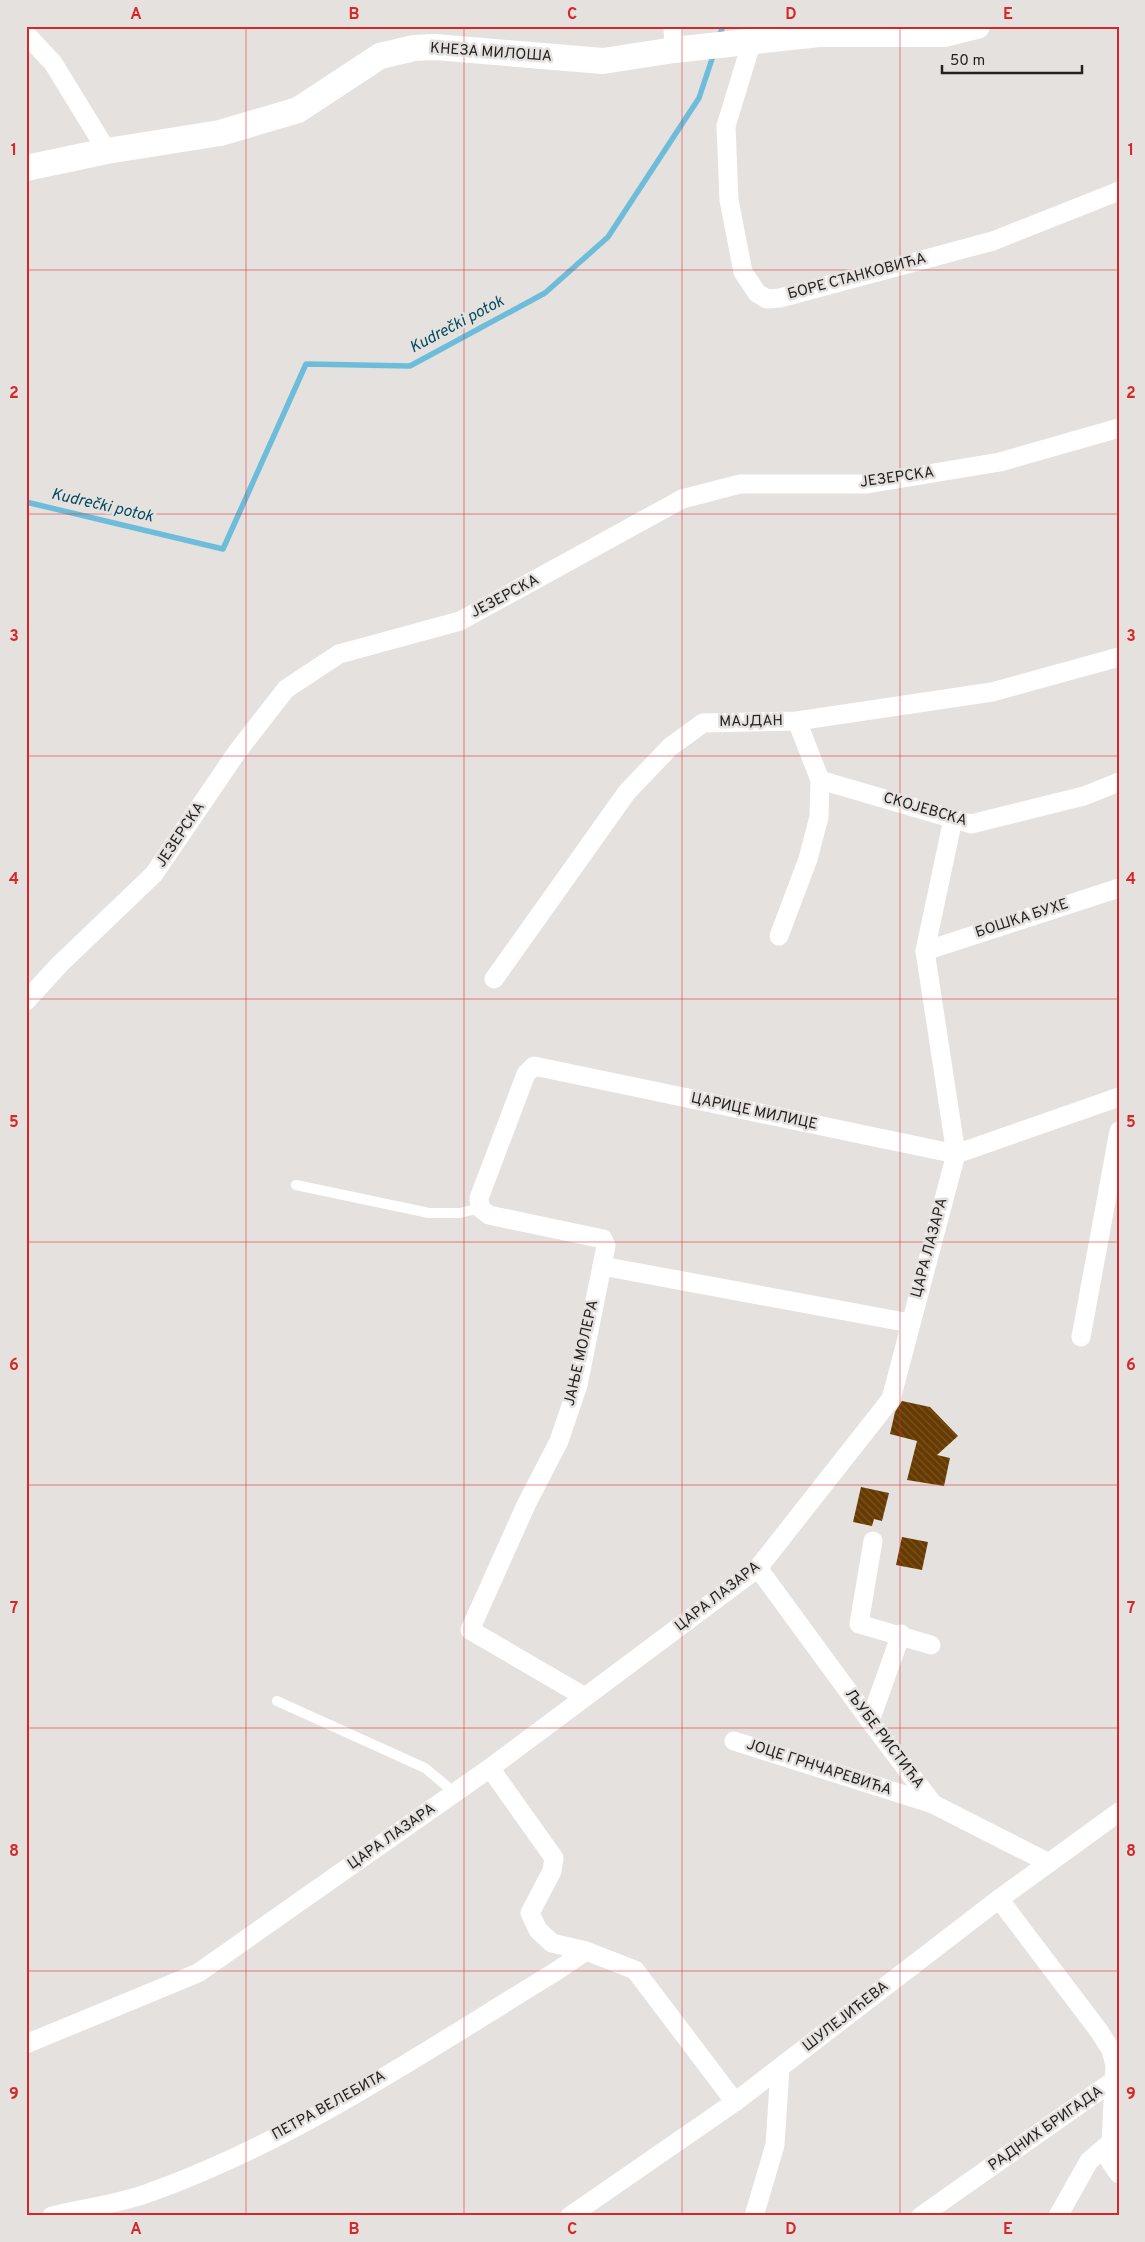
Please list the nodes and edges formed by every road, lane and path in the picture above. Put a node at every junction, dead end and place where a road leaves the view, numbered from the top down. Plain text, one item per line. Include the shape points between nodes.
1 (977, 26) edge
2 (26, 34) edge
3 (673, 38) edge
4 (741, 42) junction
5 (107, 151) junction
6 (26, 168) edge
7 (1119, 191) edge
8 (1119, 428) edge
9 (1119, 657) edge
10 (797, 720) junction
11 (820, 780) junction
12 (1119, 782) edge
13 (953, 818) junction
14 (1119, 888) edge
15 (780, 936) dead end
16 (925, 951) junction
17 (496, 976) dead end
18 (26, 1001) edge
19 (1119, 1097) edge
20 (1119, 1131) edge
21 (956, 1154) junction
22 (296, 1185) dead end
23 (480, 1208) junction
24 (602, 1266) junction
25 (910, 1323) junction
26 (1081, 1337) dead end
27 (873, 1541) dead end
28 (758, 1568) junction
29 (900, 1634) junction
30 (931, 1645) dead end
31 (585, 1697) junction
32 (277, 1700) dead end
33 (870, 1721) junction
34 (734, 1741) dead end
35 (490, 1768) junction
36 (455, 1793) junction
37 (933, 1804) junction
38 (1119, 1812) edge
39 (1049, 1863) junction
40 (999, 1899) junction
41 (586, 1951) junction
42 (26, 2044) edge
43 (780, 2068) junction
44 (1114, 2081) junction
45 (735, 2102) junction
46 (1110, 2143) junction
47 (1119, 2174) edge
48 (52, 2216) edge
49 (570, 2216) edge
50 (754, 2216) edge
51 (921, 2216) edge
52 (1058, 2216) edge

1 - 4 street, КНЕЗА МИЛОША via 945,34 819,34
2 - 5 street via 53,63
3 - 4 street, КНЕЗА МИЛОША via 703,47
3 - 5 street, КНЕЗА МИЛОША via 603,61 414,48 380,56 298,110 220,133
4 - 7 street, БОРЕ СТАНКОВИЋА via 726,126 729,200 742,272 757,293 767,299 993,241
5 - 6 street, КНЕЗА МИЛОША
8 - 18 street, ЈЕЗЕРСКА via 1000,462 877,482 740,484 682,499 460,621 339,654 286,689 237,752 154,874
9 - 10 street, МАЈДАН via 992,692
10 - 11 street
10 - 17 street, МАЈДАН via 703,723 670,747 627,792
11 - 13 street, СКОЈЕВСКА
11 - 15 street via 819,817
12 - 13 street, СКОЈЕВСКА via 1084,796 970,824
13 - 16 street, ЦАРА ЛАЗАРА
14 - 16 street, БОШКА БУХЕ
16 - 21 street, ЦАРА ЛАЗАРА
19 - 21 street
20 - 26 street
21 - 23 street, ЦАРИЦЕ МИЛИЦЕ via 534,1066 526,1074 479,1198
21 - 25 street, ЦАРА ЛАЗАРА
22 - 23 lane via 429,1213 460,1213
23 - 24 street via 490,1215 603,1240 606,1246
24 - 25 street
24 - 31 street, ЈАЊЕ МОЛЕРА via 578,1386 559,1441 470,1630
25 - 28 street, ЦАРА ЛАЗАРА via 891,1398
27 - 29 street via 859,1624
28 - 31 street, ЦАРА ЛАЗАРА
28 - 33 street, ЉУБЕ РИСТИЋА
29 - 30 street
29 - 33 street
31 - 35 street, ЦАРА ЛАЗАРА
32 - 36 lane via 425,1768
33 - 37 street, ЉУБЕ РИСТИЋА
34 - 37 street, ЈОЦЕ ГРНЧАРЕВИЋА
35 - 36 street, ЦАРА ЛАЗАРА
35 - 41 street via 554,1858 552,1870 530,1913 538,1930 552,1943
36 - 42 street, ЦАРА ЛАЗАРА via 198,1973
37 - 39 street, ЉУБЕ РИСТИЋА
38 - 39 street, ШУЛЕЈИЋЕВА
39 - 40 street, ШУЛЕЈИЋЕВА
40 - 43 street, ШУЛЕЈИЋЕВА
40 - 44 street, РАДНИХ БРИГАДА via 1099,2031 1111,2050 1115,2065
41 - 45 street via 635,1970
41 - 48 street, ПЕТРА ВЕЛЕБИТА via 316,2117 212,2168 149,2193
43 - 45 street, ШУЛЕЈИЋЕВА
43 - 50 street via 774,2146
44 - 46 street
44 - 51 street, РАДНИХ БРИГАДА
45 - 49 street, ШУЛЕЈИЋЕВА
46 - 47 street via 1110,2161
46 - 52 street via 1089,2161

